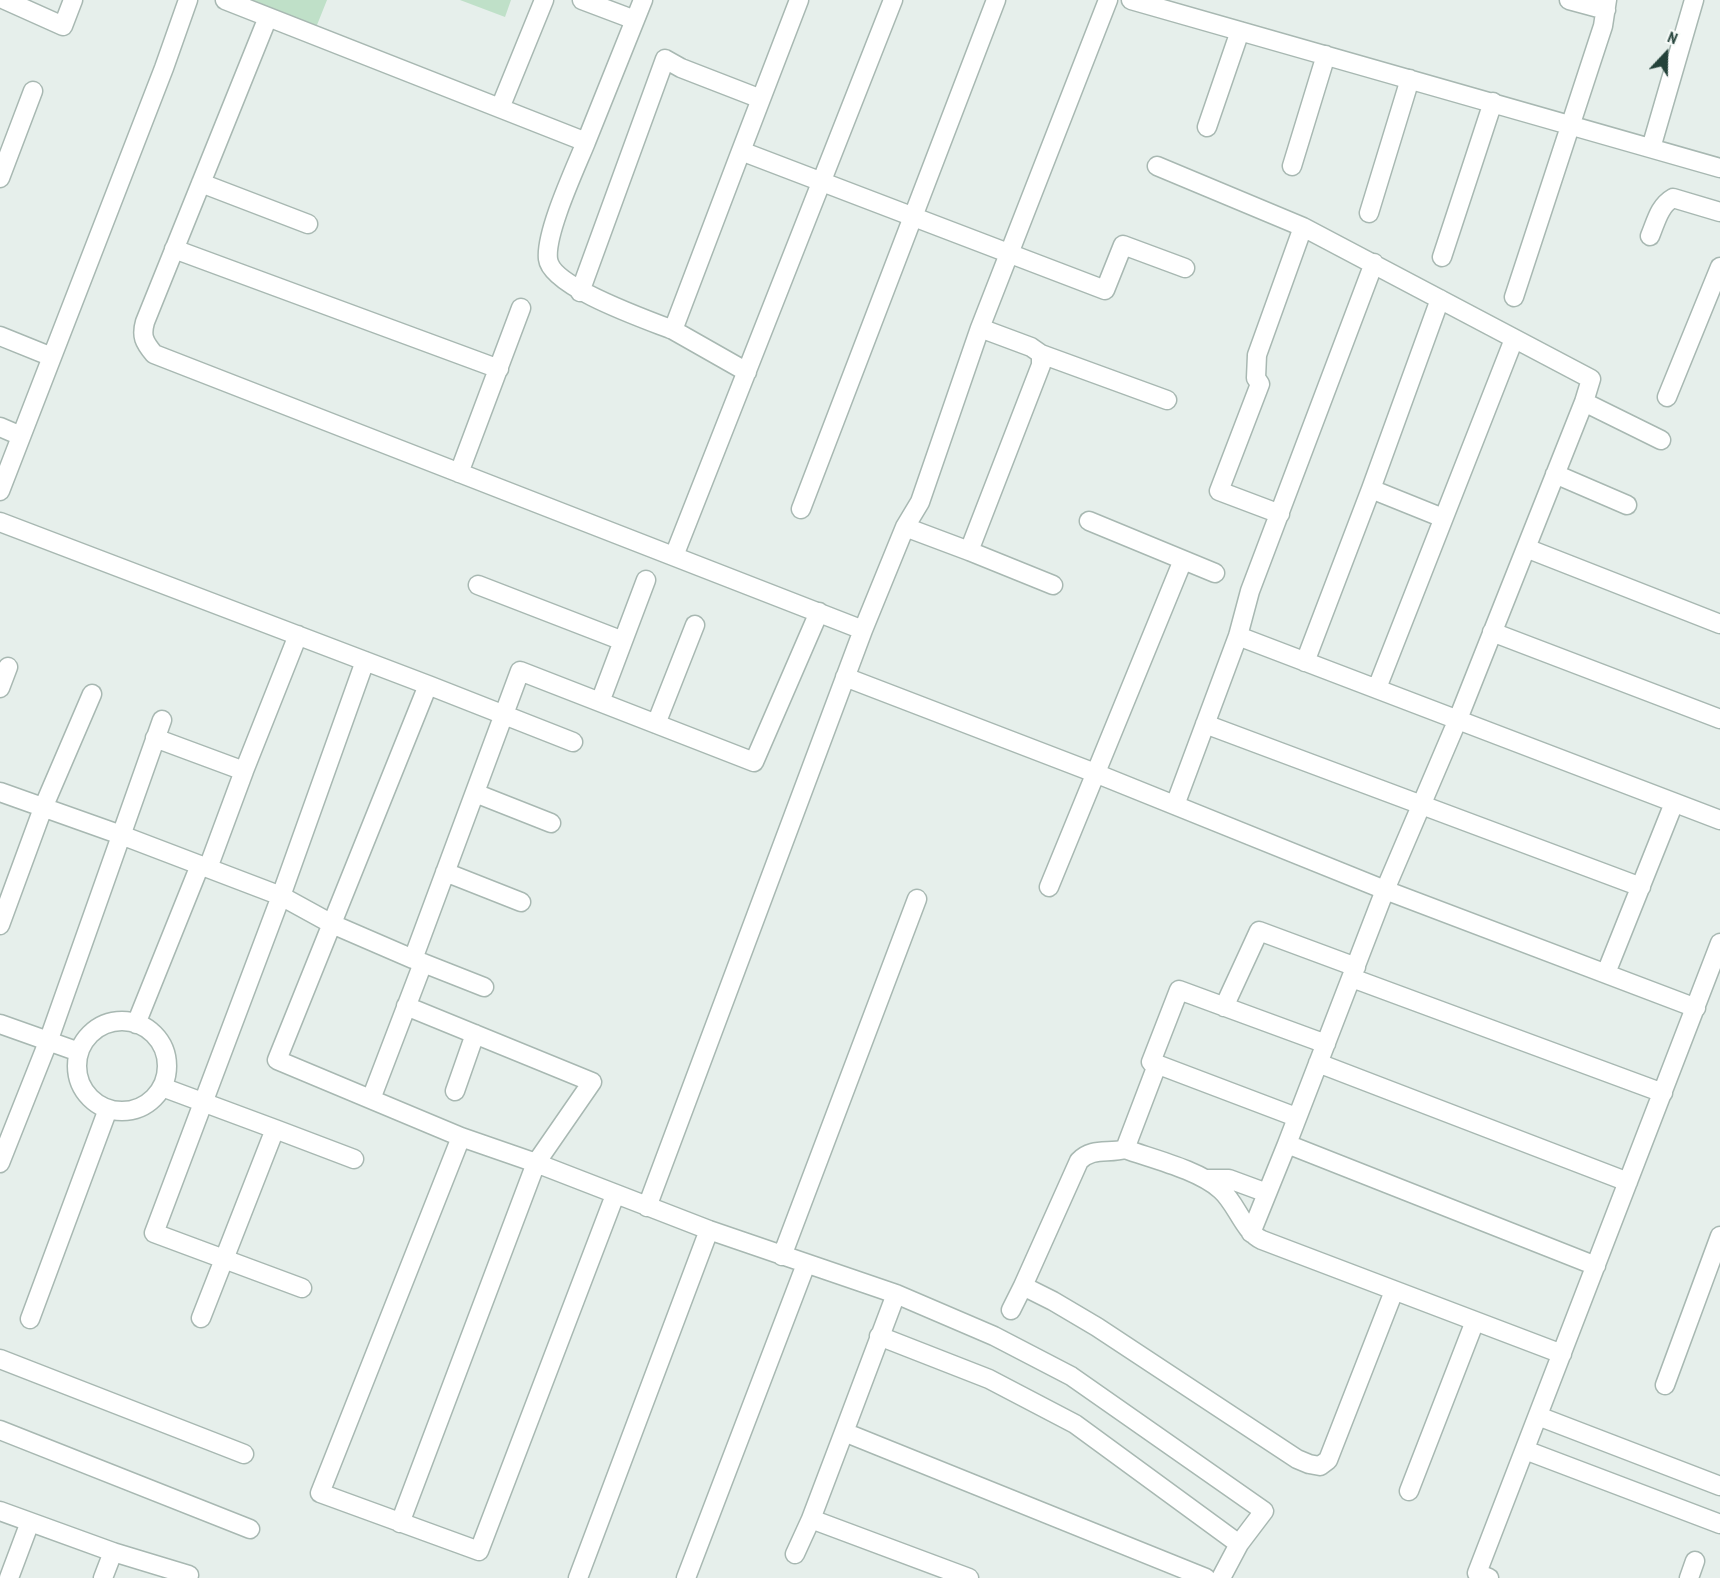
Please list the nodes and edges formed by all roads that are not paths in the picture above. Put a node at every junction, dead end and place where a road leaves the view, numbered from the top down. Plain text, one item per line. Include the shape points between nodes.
1 (5, 0) edge
2 (73, 0) edge
3 (188, 0) edge
4 (225, 0) edge
5 (544, 0) edge
6 (582, 0) edge
7 (643, 0) edge
8 (799, 0) edge
9 (893, 0) edge
10 (996, 0) edge
11 (1108, 0) edge
12 (1131, 0) edge
13 (1569, 0) edge
14 (1694, 0) edge
15 (1607, 5) edge
16 (268, 16) junction
17 (635, 20) junction
18 (1240, 31) junction
19 (1326, 55) junction
20 (1410, 79) junction
21 (33, 91) dead end
22 (761, 99) junction
23 (1493, 102) junction
24 (500, 108) junction
25 (1571, 124) junction
26 (1207, 127) dead end
27 (586, 142) junction
28 (1651, 148) junction
29 (741, 151) junction
30 (1157, 166) dead end
31 (1292, 166) dead end
32 (1720, 168) edge
33 (0, 178) edge
34 (821, 181) junction
35 (201, 183) junction
36 (1720, 212) edge
37 (1369, 213) dead end
38 (913, 217) junction
39 (308, 224) dead end
40 (1304, 227) junction
41 (1650, 236) dead end
42 (174, 249) junction
43 (1009, 253) junction
44 (1442, 257) dead end
45 (1374, 264) junction
46 (1720, 267) edge
47 (1185, 268) dead end
48 (580, 292) junction
49 (1514, 297) dead end
50 (1440, 299) junction
51 (521, 309) dead end
52 (980, 328) junction
53 (673, 330) junction
54 (0, 336) edge
55 (1514, 339) junction
56 (1041, 354) junction
57 (52, 357) junction
58 (499, 369) junction
59 (747, 372) junction
60 (1667, 397) dead end
61 (1167, 400) dead end
62 (1584, 402) junction
63 (0, 427) edge
64 (21, 436) junction
65 (1661, 440) dead end
66 (459, 473) junction
67 (1555, 474) junction
68 (1371, 489) junction
69 (0, 491) edge
70 (1627, 505) dead end
71 (801, 509) dead end
72 (1280, 514) junction
73 (1443, 518) junction
74 (1089, 521) dead end
75 (0, 522) edge
76 (905, 527) junction
77 (1526, 548) junction
78 (969, 551) junction
79 (674, 556) junction
80 (1183, 560) junction
81 (1215, 573) dead end
82 (646, 580) dead end
83 (478, 585) dead end
84 (1053, 585) dead end
85 (819, 612) junction
86 (1720, 624) edge
87 (695, 625) dead end
88 (863, 630) junction
89 (1492, 632) junction
90 (298, 635) junction
91 (1238, 636) junction
92 (623, 641) junction
93 (365, 661) junction
94 (1305, 662) junction
95 (8, 667) dead end
96 (845, 677) junction
97 (428, 685) junction
98 (0, 688) edge
99 (1377, 688) junction
100 (92, 694) dead end
101 (600, 702) junction
102 (504, 714) junction
103 (1458, 719) junction
104 (1720, 719) edge
105 (162, 720) dead end
106 (656, 724) junction
107 (1205, 724) junction
108 (156, 738) junction
109 (573, 742) dead end
110 (244, 771) junction
111 (1095, 773) junction
112 (0, 792) edge
113 (475, 793) junction
114 (1674, 803) junction
115 (1175, 805) junction
116 (1421, 805) junction
117 (43, 808) junction
118 (1720, 820) edge
119 (551, 823) dead end
120 (122, 835) junction
121 (204, 867) junction
122 (445, 872) junction
123 (1049, 887) dead end
124 (1641, 887) junction
125 (1384, 890) junction
126 (281, 896) junction
127 (917, 899) dead end
128 (521, 902) dead end
129 (332, 924) junction
130 (0, 925) edge
131 (1720, 944) edge
132 (418, 961) junction
133 (1354, 972) junction
134 (1606, 973) junction
135 (484, 987) dead end
136 (406, 1006) junction
137 (1224, 1007) junction
138 (1696, 1008) junction
139 (0, 1024) edge
140 (136, 1024) junction
141 (475, 1034) junction
142 (48, 1042) junction
143 (1326, 1044) junction
144 (80, 1052) junction
145 (1318, 1063) junction
146 (1157, 1065) junction
147 (162, 1088) junction
148 (455, 1091) dead end
149 (1663, 1093) junction
150 (370, 1099) junction
151 (202, 1102) junction
152 (108, 1109) junction
153 (1296, 1117) junction
154 (275, 1129) junction
155 (461, 1137) junction
156 (1287, 1144) junction
157 (1125, 1149) junction
158 (354, 1159) dead end
159 (0, 1163) edge
160 (536, 1163) junction
161 (1207, 1179) junction
162 (1628, 1182) junction
163 (1267, 1193) junction
164 (615, 1195) junction
165 (647, 1207) junction
166 (709, 1230) junction
167 (1251, 1233) junction
168 (1720, 1236) edge
169 (782, 1256) junction
170 (224, 1259) junction
171 (806, 1264) junction
172 (1596, 1266) junction
173 (1023, 1286) junction
174 (302, 1288) dead end
175 (1394, 1291) junction
176 (896, 1294) junction
177 (1011, 1310) dead end
178 (201, 1318) dead end
179 (30, 1319) dead end
180 (1475, 1321) junction
181 (879, 1336) junction
182 (1562, 1354) junction
183 (0, 1359) edge
184 (1665, 1385) dead end
185 (1538, 1416) junction
186 (0, 1431) edge
187 (844, 1432) junction
188 (1525, 1450) junction
189 (244, 1454) dead end
190 (1720, 1486) edge
191 (1409, 1491) dead end
192 (0, 1511) edge
193 (811, 1519) junction
194 (30, 1522) junction
195 (400, 1523) junction
196 (1720, 1524) edge
197 (250, 1529) dead end
198 (1239, 1544) junction
199 (113, 1552) junction
200 (795, 1554) dead end
201 (949, 1574) edge
202 (9, 1578) edge
203 (104, 1578) edge
204 (188, 1578) edge
205 (578, 1578) edge
206 (686, 1578) edge
207 (969, 1578) edge
208 (1206, 1578) edge
209 (1221, 1578) edge
210 (1489, 1578) edge

1 - 2 street via 63,26
3 - 57 street
4 - 16 street
5 - 24 street
6 - 17 street
7 - 17 street
8 - 22 street
9 - 34 street
10 - 38 street
11 - 43 street
12 - 18 street
13 - 15 street
14 - 28 street
15 - 25 street
16 - 24 street
16 - 35 street
17 - 27 street
18 - 19 street
18 - 26 street
19 - 20 street
19 - 31 street
20 - 23 street
20 - 37 street
21 - 33 street
22 - 29 street
22 - 48 street via 666,59
23 - 25 street
23 - 44 street
24 - 27 street
25 - 28 street
25 - 49 street
27 - 48 street via 548,241 548,262
28 - 32 street
29 - 34 street
29 - 53 street
30 - 40 street
34 - 38 street
34 - 59 street
35 - 39 street
35 - 42 street
36 - 41 street via 1673,198 1661,210
38 - 43 street
38 - 71 street
40 - 45 street
40 - 72 street via 1257,355 1256,378 1260,384 1219,491
42 - 58 street
42 - 66 street via 141,334 153,354
43 - 47 street via 1105,290 1123,245
43 - 52 street
45 - 50 street
45 - 72 street
46 - 60 street
48 - 53 street
50 - 55 street
50 - 68 street
51 - 58 street
52 - 56 street
52 - 76 street via 920,502
53 - 59 street
54 - 57 street
55 - 62 street via 1591,379
55 - 73 street
56 - 61 street
56 - 78 street via 1041,365
57 - 64 street
58 - 66 street
59 - 79 street
62 - 65 street
62 - 67 street
63 - 64 street
64 - 69 street
66 - 79 street
67 - 70 street
67 - 77 street
68 - 73 street
68 - 94 street
72 - 91 street via 1250,591
73 - 99 street
74 - 80 street
75 - 90 street
76 - 78 street
76 - 88 street
77 - 86 street
77 - 89 street
78 - 84 street
79 - 85 street
80 - 81 street
80 - 111 street
82 - 92 street
83 - 92 street
85 - 88 street
85 - 106 street via 754,762
87 - 106 street
88 - 96 street
89 - 103 street
89 - 104 street
90 - 93 street
90 - 110 street
91 - 94 street
91 - 107 street
92 - 101 street
93 - 97 street
93 - 126 street
94 - 99 street
95 - 98 street
96 - 111 street
96 - 165 street
97 - 102 street
97 - 129 street
99 - 103 street
100 - 117 street
101 - 102 street via 520,671
101 - 106 street
102 - 109 street
102 - 113 street
103 - 114 street
103 - 116 street
105 - 108 street
107 - 115 street
107 - 116 street
108 - 110 street
108 - 120 street
110 - 121 street
111 - 115 street
111 - 123 street
112 - 117 street
113 - 119 street
113 - 122 street
114 - 118 street
114 - 124 street
115 - 125 street
116 - 124 street
116 - 125 street
117 - 120 street
117 - 130 street
120 - 121 street
120 - 142 street
121 - 126 street
121 - 140 street
122 - 128 street
122 - 132 street
124 - 134 street
125 - 133 street
125 - 134 street
126 - 129 street
126 - 151 street
127 - 169 street
129 - 132 street
129 - 150 street via 277,1060
131 - 138 street
132 - 135 street
132 - 136 street
133 - 137 street via 1258,931
133 - 143 street
133 - 149 street
134 - 138 street
136 - 141 street
136 - 150 street
137 - 143 street
137 - 146 street via 1179,990 1151,1062
138 - 149 street
139 - 142 street
140 - 144 street via 108,1024 96,1030
140 - 147 street via 150,1031 166,1057 167,1073
141 - 148 street
141 - 160 street via 592,1082
142 - 144 street
142 - 159 street
143 - 145 street
144 - 152 street via 79,1080 96,1102
145 - 153 street
145 - 162 street
146 - 153 street
146 - 157 street
147 - 151 street
147 - 152 street via 145,1105 133,1110
149 - 162 street
150 - 155 street
151 - 154 street
151 - 170 street via 154,1233
152 - 179 street
153 - 156 street
154 - 158 street
154 - 170 street
155 - 160 street
155 - 195 street via 320,1493
156 - 163 street
156 - 172 street
157 - 161 street
157 - 173 street via 1094,1151 1079,1161
160 - 164 street
160 - 195 street
161 - 163 street via 1229,1179
161 - 167 street via 1230,1198
162 - 172 street
163 - 167 street
164 - 165 street
164 - 195 street via 479,1551
165 - 166 street
166 - 169 street
166 - 205 street
167 - 175 street
168 - 184 street
169 - 171 street
170 - 174 street
170 - 178 street
171 - 176 street
171 - 206 street
172 - 182 street
173 - 175 street via 1097,1327 1297,1459 1320,1466 1328,1460
173 - 177 street
175 - 180 street
176 - 181 street
176 - 198 street via 994,1336 1071,1376 1264,1511
180 - 182 street
180 - 191 street
181 - 187 street
181 - 198 street via 989,1379 1075,1424
182 - 185 street
183 - 189 street
185 - 188 street
185 - 190 street
186 - 197 street
187 - 193 street
187 - 208 street
188 - 196 street
188 - 210 street via 1477,1573
192 - 194 street
193 - 200 street
193 - 201 street
194 - 199 street
194 - 202 street
198 - 209 street
199 - 203 street
199 - 204 street via 189,1575
201 - 207 street

